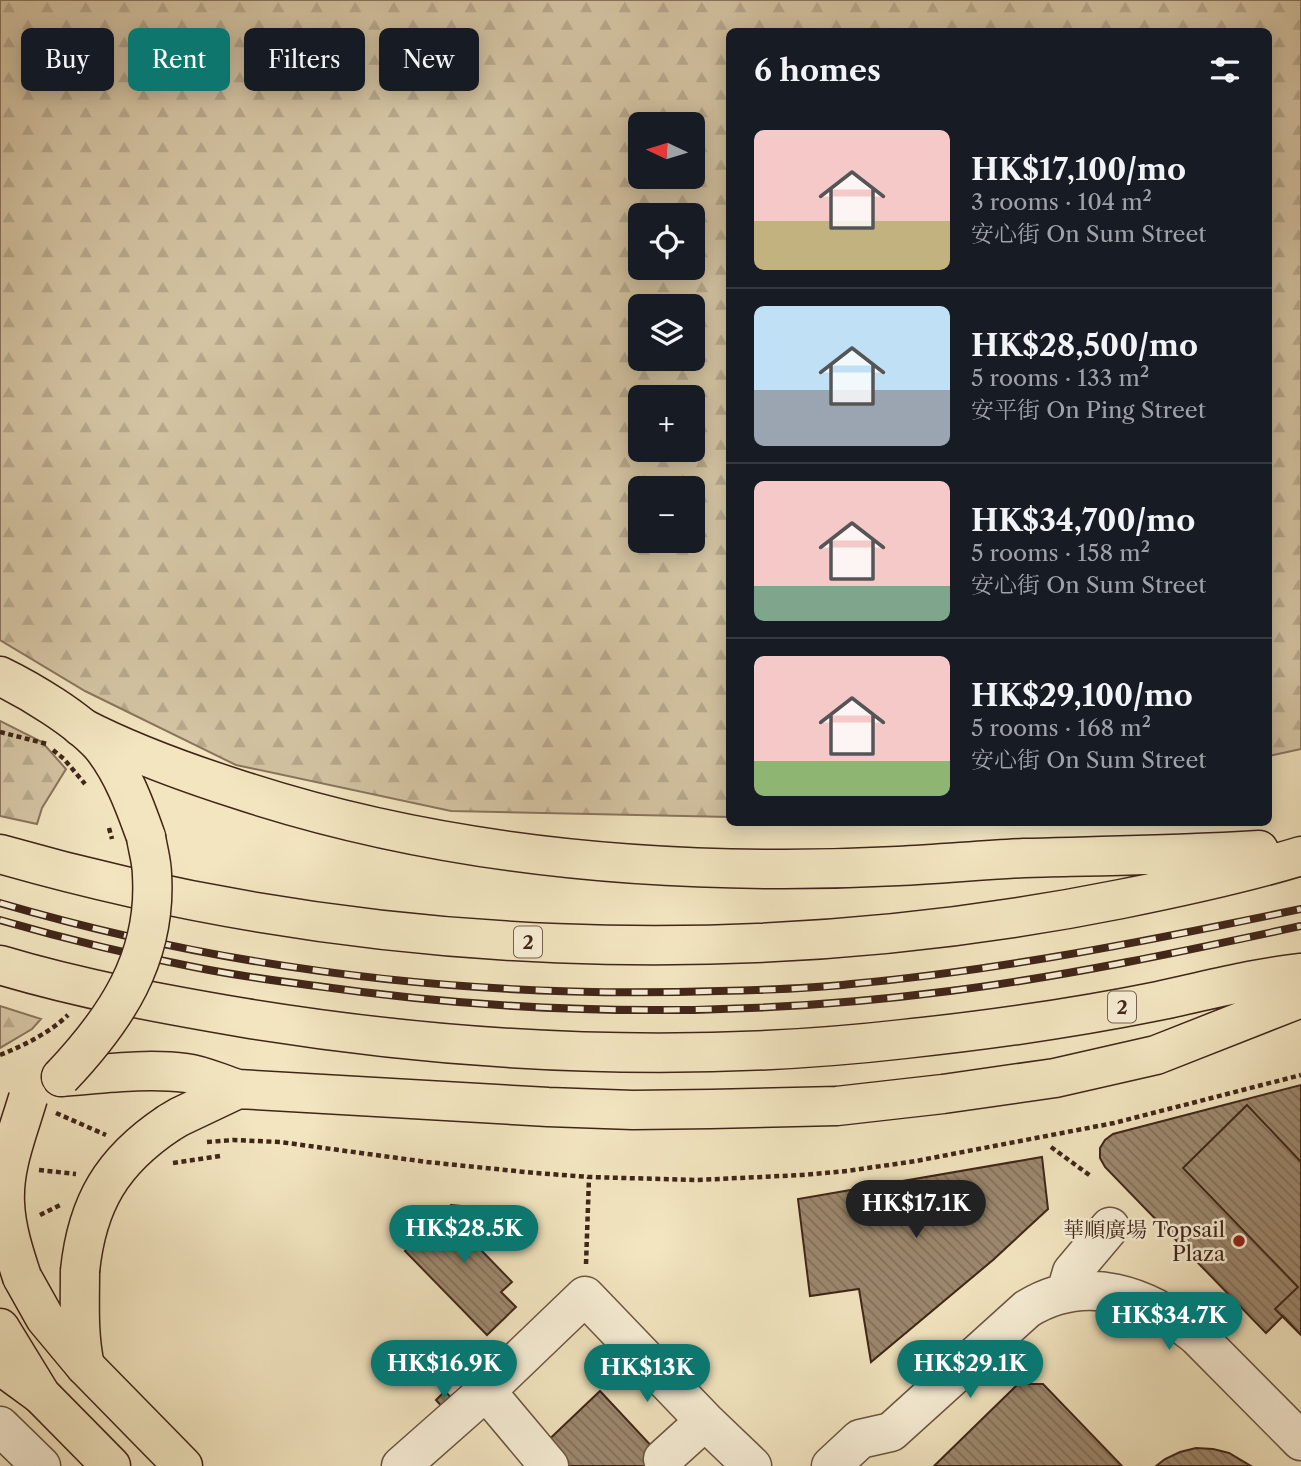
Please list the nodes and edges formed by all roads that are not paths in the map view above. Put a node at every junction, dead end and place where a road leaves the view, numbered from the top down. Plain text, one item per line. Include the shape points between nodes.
1 (0, 676) edge
2 (81, 727) junction
3 (1301, 845) edge
4 (0, 854) edge
5 (1301, 856) edge
6 (0, 965) edge
7 (1301, 973) edge
8 (1301, 998) edge
9 (238, 1089) junction
10 (36, 1098) edge
11 (1110, 1227) dead end
12 (1066, 1292) junction
13 (0, 1328) edge
14 (0, 1365) edge
15 (85, 1366) junction
16 (485, 1391) junction
17 (41, 1395) junction
18 (705, 1421) junction
19 (0, 1426) edge
20 (1301, 1441) edge
21 (887, 1449) edge
22 (663, 1459) dead end
23 (41, 1466) edge
24 (111, 1466) edge
25 (183, 1466) edge
26 (401, 1466) edge
27 (549, 1466) edge
28 (752, 1466) edge
29 (831, 1466) edge

1 - 2 main road
2 - 3 main road via 156,761 255,795 419,836 531,854 739,869 839,868 1179,855
2 - 10 main road, bridge via 100,744 131,799 131,844 152,874 148,939 139,968 103,1029
4 - 5 main road, 2 via 194,901 348,926 495,940 641,946 806,940 1002,921 1200,882
6 - 7 main road, 2 via 188,1009 342,1032 413,1041 643,1052 900,1040 1035,1023
8 - 9 main road via 1156,1055 1055,1078 837,1106 634,1110
9 - 10 main road via 189,1073 152,1071
9 - 15 main road, bridge via 154,1133 134,1150 101,1194 86,1230 80,1271
10 - 15 main road, bridge via 12,1151 6,1178 8,1227 22,1277 45,1318
11 - 12 street via 1072,1272
12 - 20 street via 1113,1293 1158,1308 1179,1321
12 - 21 street via 1027,1309
13 - 17 main road
14 - 17 main road
15 - 25 main road
16 - 18 street via 585,1296
16 - 26 street
16 - 27 street
17 - 24 main road
18 - 22 street
18 - 28 street
19 - 23 street
21 - 29 street via 860,1440

